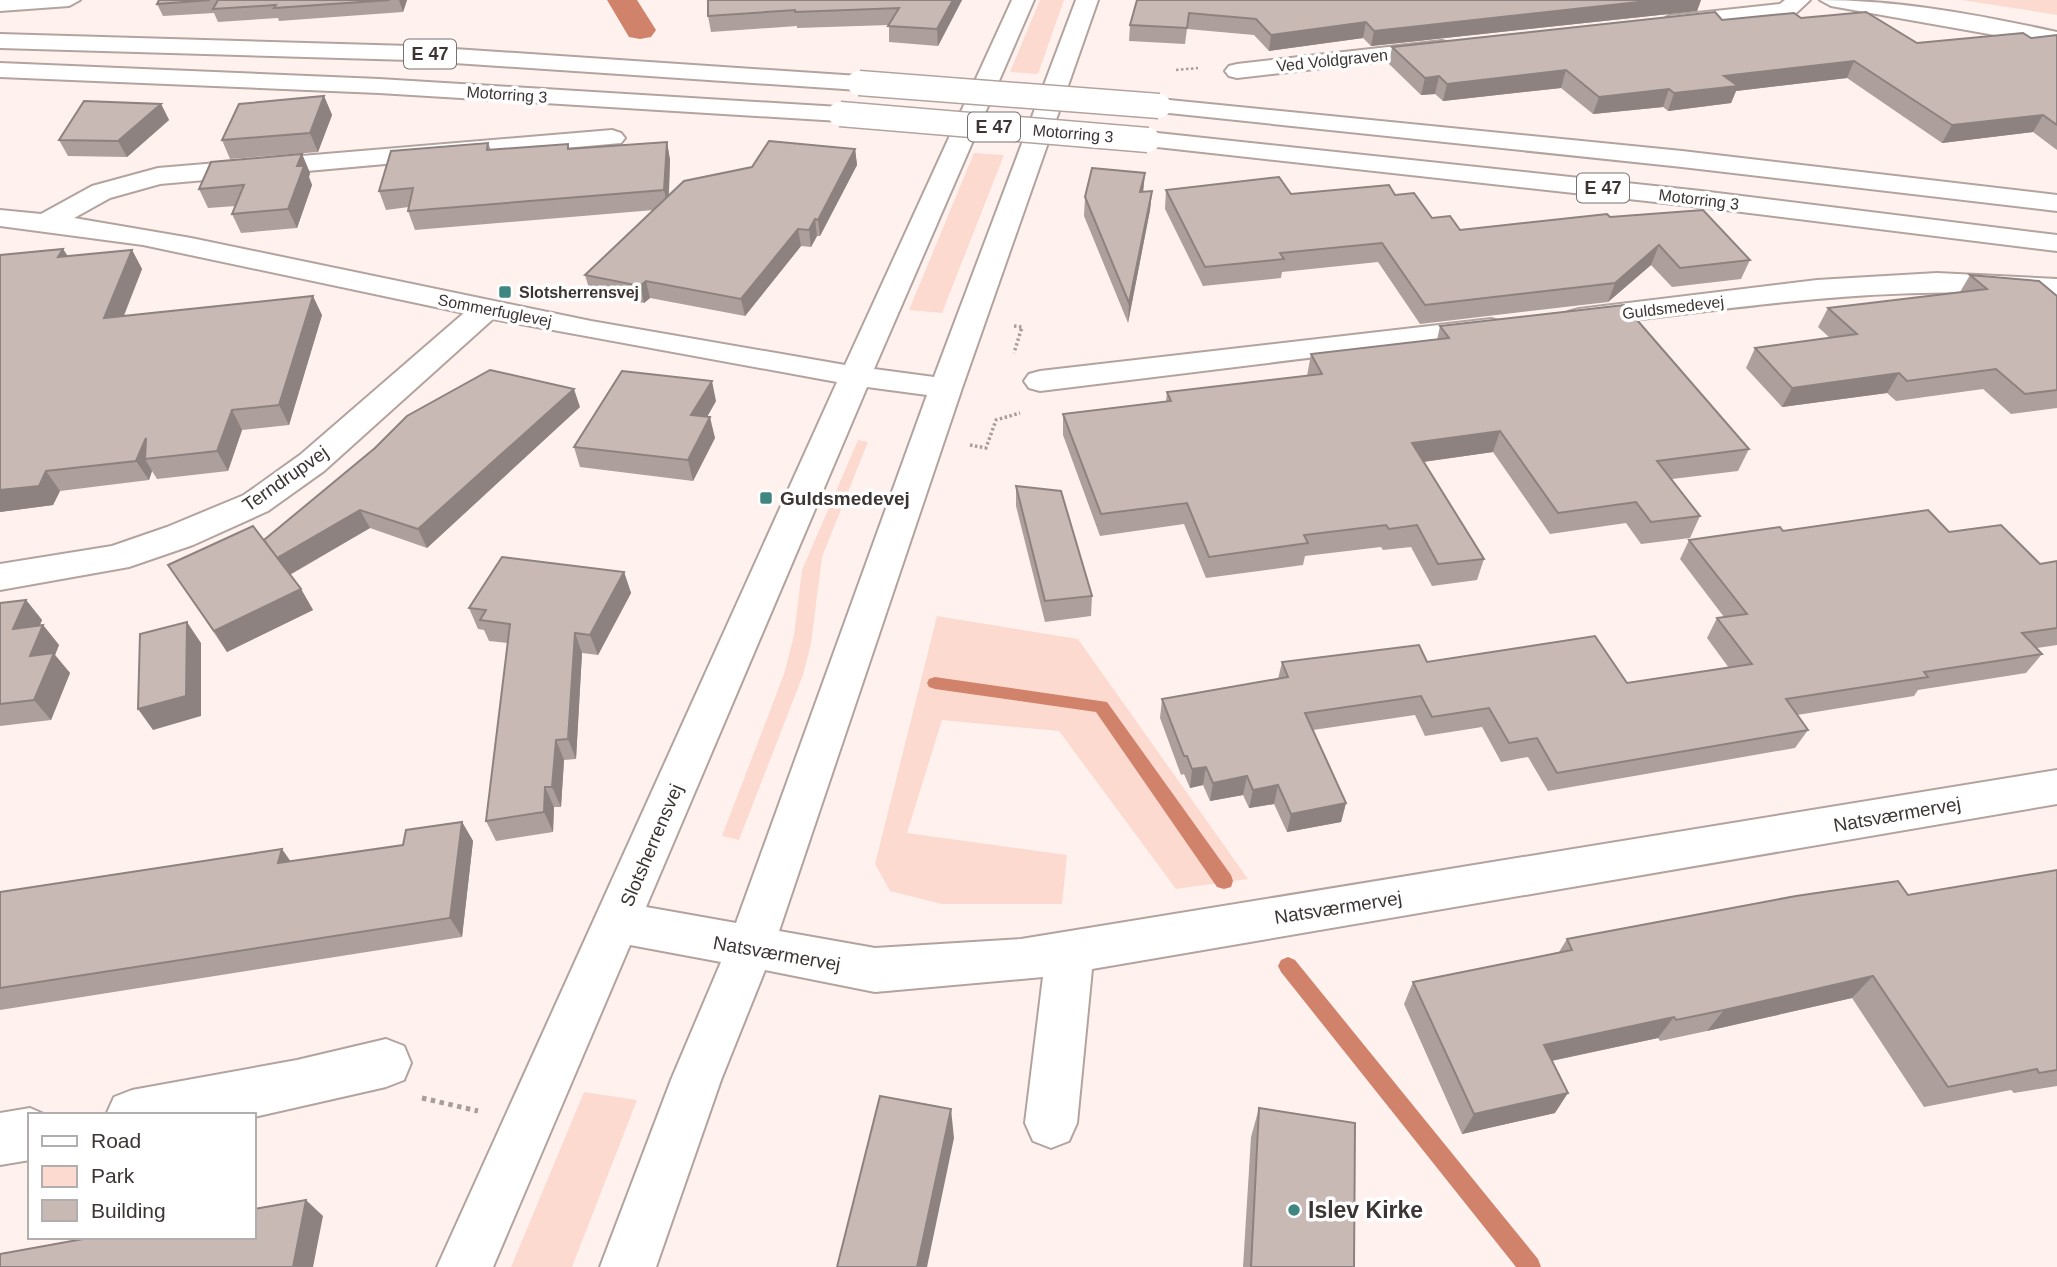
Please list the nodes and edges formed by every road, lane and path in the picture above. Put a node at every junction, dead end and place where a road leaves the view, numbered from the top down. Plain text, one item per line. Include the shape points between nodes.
1 (69, 0) edge
2 (1023, 0) edge
3 (1087, 0) edge
4 (1799, 0) edge
5 (1831, 0) edge
6 (0, 5) edge
7 (1643, 25) edge
8 (2057, 39) edge
9 (0, 41) edge
10 (1463, 45) edge
11 (0, 70) edge
12 (1237, 71) dead end
13 (612, 138) dead end
14 (2057, 203) edge
15 (0, 218) edge
16 (46, 222) junction
17 (2057, 243) edge
18 (2057, 288) edge
19 (487, 309) junction
20 (1553, 321) edge
21 (1513, 326) edge
22 (852, 377) junction
23 (1040, 381) dead end
24 (946, 388) junction
25 (0, 577) edge
26 (2057, 787) edge
27 (618, 922) junction
28 (750, 948) junction
29 (1070, 952) junction
30 (386, 1063) joint
31 (143, 1113) edge
32 (528, 1123) junction
33 (1051, 1123) dead end
34 (28, 1134) edge
35 (0, 1139) edge
36 (465, 1267) edge
37 (628, 1267) edge

1 - 6 main road
2 - 22 main road, Slotsherrensvej
3 - 24 main road
4 - 7 main road via 1786,10
5 - 8 main road
9 - 14 main road, Motorring 3 / E 47, bridge via 410,53 1158,106 1682,159
10 - 12 main road, Ved Voldgraven
11 - 17 main road, Motorring 3 / E 47, bridge via 379,86 840,114 1148,140 1701,199
13 - 16 main road via 158,176 101,191
15 - 16 main road, Sommerfuglevej
16 - 19 main road, Sommerfuglevej via 139,236
18 - 20 main road, Guldsmedevej via 1893,281
19 - 22 main road, Sommerfuglevej
19 - 25 main road, Terndrupvej via 312,463 256,503 116,558
21 - 23 main road
22 - 24 main road, Sommerfuglevej
22 - 27 main road, Slotsherrensvej
24 - 28 main road
26 - 29 main road, Natsværmervej
27 - 28 main road, Natsværmervej
27 - 32 main road, Slotsherrensvej
28 - 29 main road, Natsværmervej via 875,970
28 - 37 main road via 695,1080
29 - 33 main road
30 - 31 main road
30 - 32 path via 422,1098
32 - 36 main road, Slotsherrensvej
34 - 35 main road

